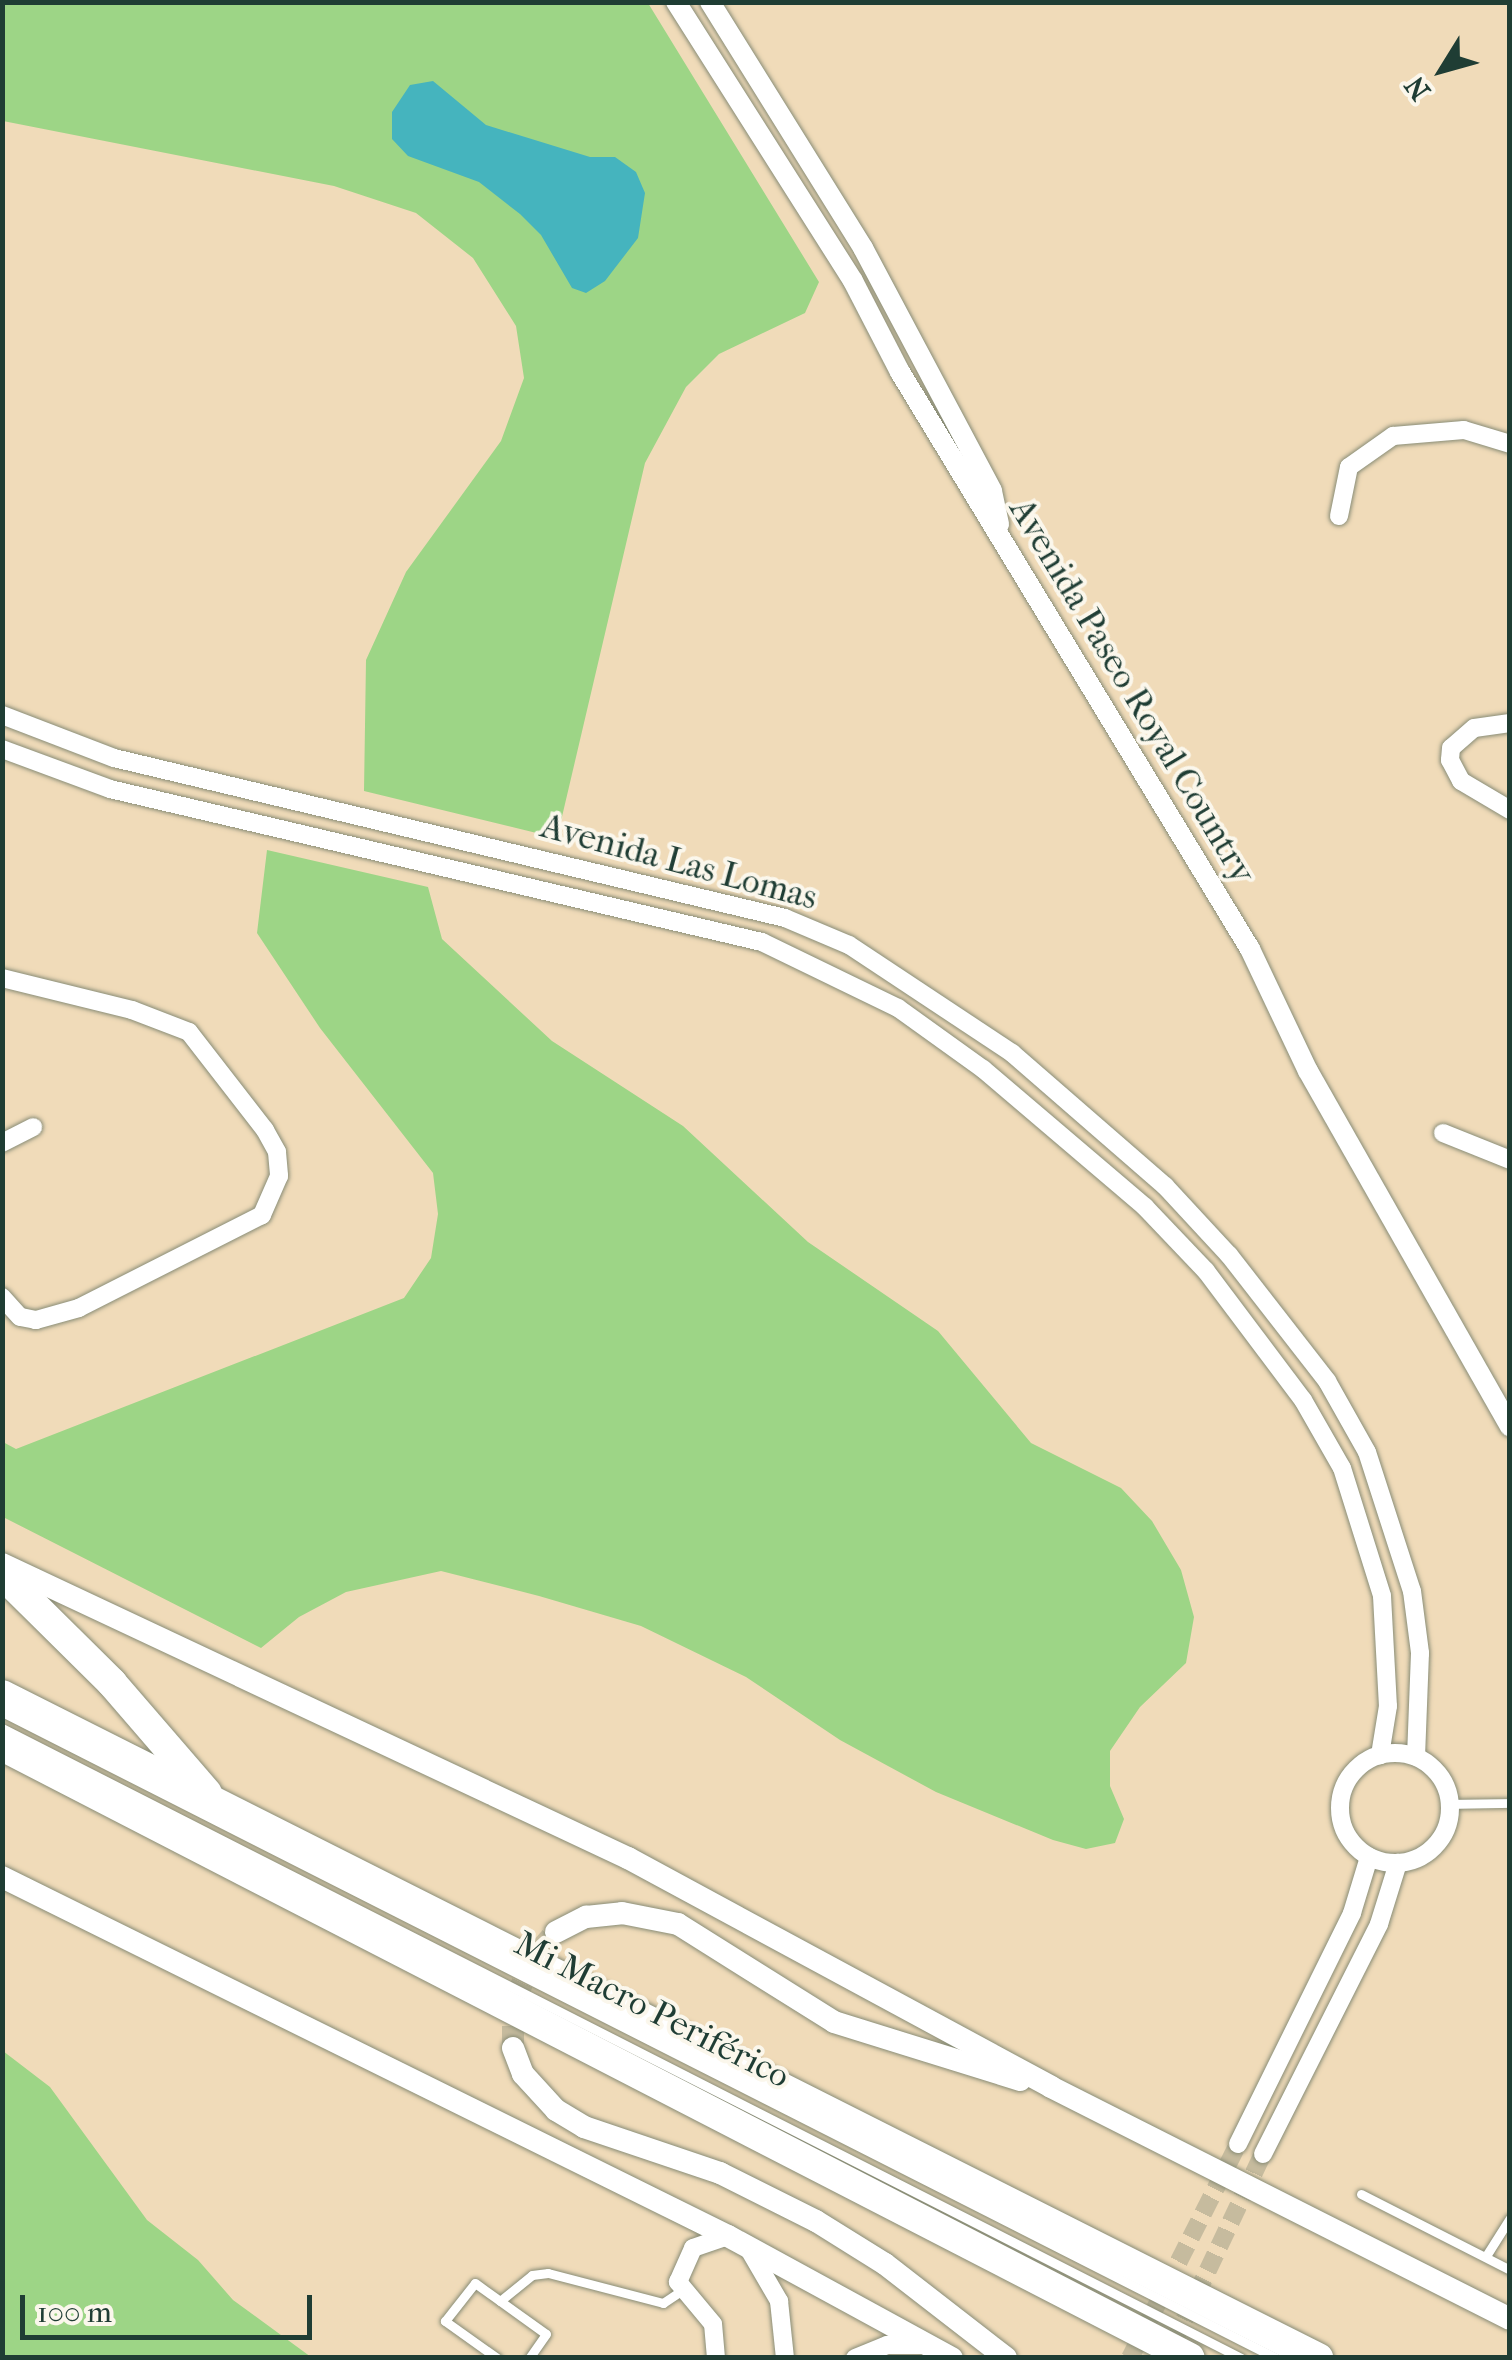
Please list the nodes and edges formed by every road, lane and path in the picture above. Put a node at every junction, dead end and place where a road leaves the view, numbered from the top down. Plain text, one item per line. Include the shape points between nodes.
1 (676, 2) edge
2 (715, 10) edge
3 (694, 32) junction
4 (1510, 444) edge
5 (1339, 516) dead end
6 (1001, 531) junction
7 (2, 715) edge
8 (1510, 723) edge
9 (2, 749) edge
10 (114, 758) junction
11 (110, 789) junction
12 (1510, 810) edge
13 (2, 978) edge
14 (34, 1126) dead end
15 (1443, 1133) dead end
16 (2, 1143) edge
17 (1510, 1160) edge
18 (2, 1297) edge
19 (1510, 1427) edge
20 (2, 1564) edge
21 (2, 1574) edge
22 (2, 1695) edge
23 (2, 1712) edge
24 (2, 1728) edge
25 (2, 1746) edge
26 (1380, 1755) junction
27 (1416, 1757) junction
28 (1510, 1803) edge
29 (1450, 1804) junction
30 (219, 1806) junction
31 (1369, 1856) junction
32 (1398, 1863) junction
33 (2, 1877) edge
34 (556, 1932) tunnel mouth
35 (513, 2048) tunnel mouth
36 (1051, 2087) junction
37 (1238, 2144) tunnel mouth
38 (1263, 2154) tunnel mouth
39 (1361, 2194) dead end
40 (1510, 2218) edge
41 (737, 2241) junction
42 (1486, 2256) junction
43 (1510, 2270) edge
44 (682, 2291) junction
45 (500, 2301) junction
46 (1510, 2320) edge
47 (786, 2326) junction
48 (928, 2345) junction
49 (498, 2358) edge
50 (529, 2358) edge
51 (716, 2358) edge
52 (785, 2358) edge
53 (796, 2358) edge
54 (855, 2358) edge
55 (952, 2358) edge
56 (1006, 2358) edge
57 (1190, 2358) edge
58 (1241, 2358) edge
59 (1276, 2358) edge
60 (1318, 2358) edge

1 - 3 street, Avenida Paseo Royal Country
2 - 3 street
2 - 6 street via 863,248 992,491
3 - 6 street, Avenida Paseo Royal Country
4 - 5 street via 1464,430 1393,436 1349,467
6 - 19 street, Avenida Paseo Royal Country via 1250,949 1308,1071
7 - 10 street, Avenida Las Lomas
8 - 12 street via 1460,736 1450,760 1461,781
9 - 11 street, Avenida Las Lomas
10 - 11 street
10 - 27 street, Avenida Las Lomas via 785,918 849,945 1012,1053 1165,1186 1229,1255 1327,1382 1367,1452 1412,1591 1420,1652
11 - 26 street, Avenida Las Lomas via 762,942 898,1008 983,1069 1145,1207 1206,1271 1303,1400 1342,1468 1382,1596 1388,1706
13 - 18 street via 132,1010 189,1032 265,1130 277,1152 279,1176 262,1215 79,1308 36,1320 20,1316
14 - 16 street
15 - 17 street
20 - 36 main road via 628,1858
21 - 30 highway via 112,1683
22 - 30 highway
23 - 59 lane, Mi Macro Periférico
24 - 58 lane, Mi Macro Periférico
25 - 57 highway
26 - 27 street
26 - 31 street via 1353,1772 1340,1802 1346,1834
27 - 29 street via 1440,1776
28 - 29 lane
29 - 32 street via 1442,1838 1430,1851
30 - 60 highway
31 - 32 street
31 - 37 street via 1352,1914
32 - 38 street via 1379,1924
33 - 41 main road
34 - 36 main road via 586,1918 622,1913 664,1920 734,1955 834,2022 939,2059
35 - 56 main road via 523,2074 556,2110 584,2127 720,2173 816,2222 885,2264
36 - 46 main road
39 - 42 lane
40 - 42 lane
41 - 44 street via 693,2248 680,2271
41 - 47 street
41 - 48 main road
42 - 43 lane
44 - 45 lane via 662,2303 548,2273 532,2275
44 - 51 street via 714,2324
45 - 49 lane via 475,2283 446,2321
45 - 50 lane via 546,2334
47 - 52 street
47 - 53 street
48 - 54 street via 887,2345
48 - 55 main road

